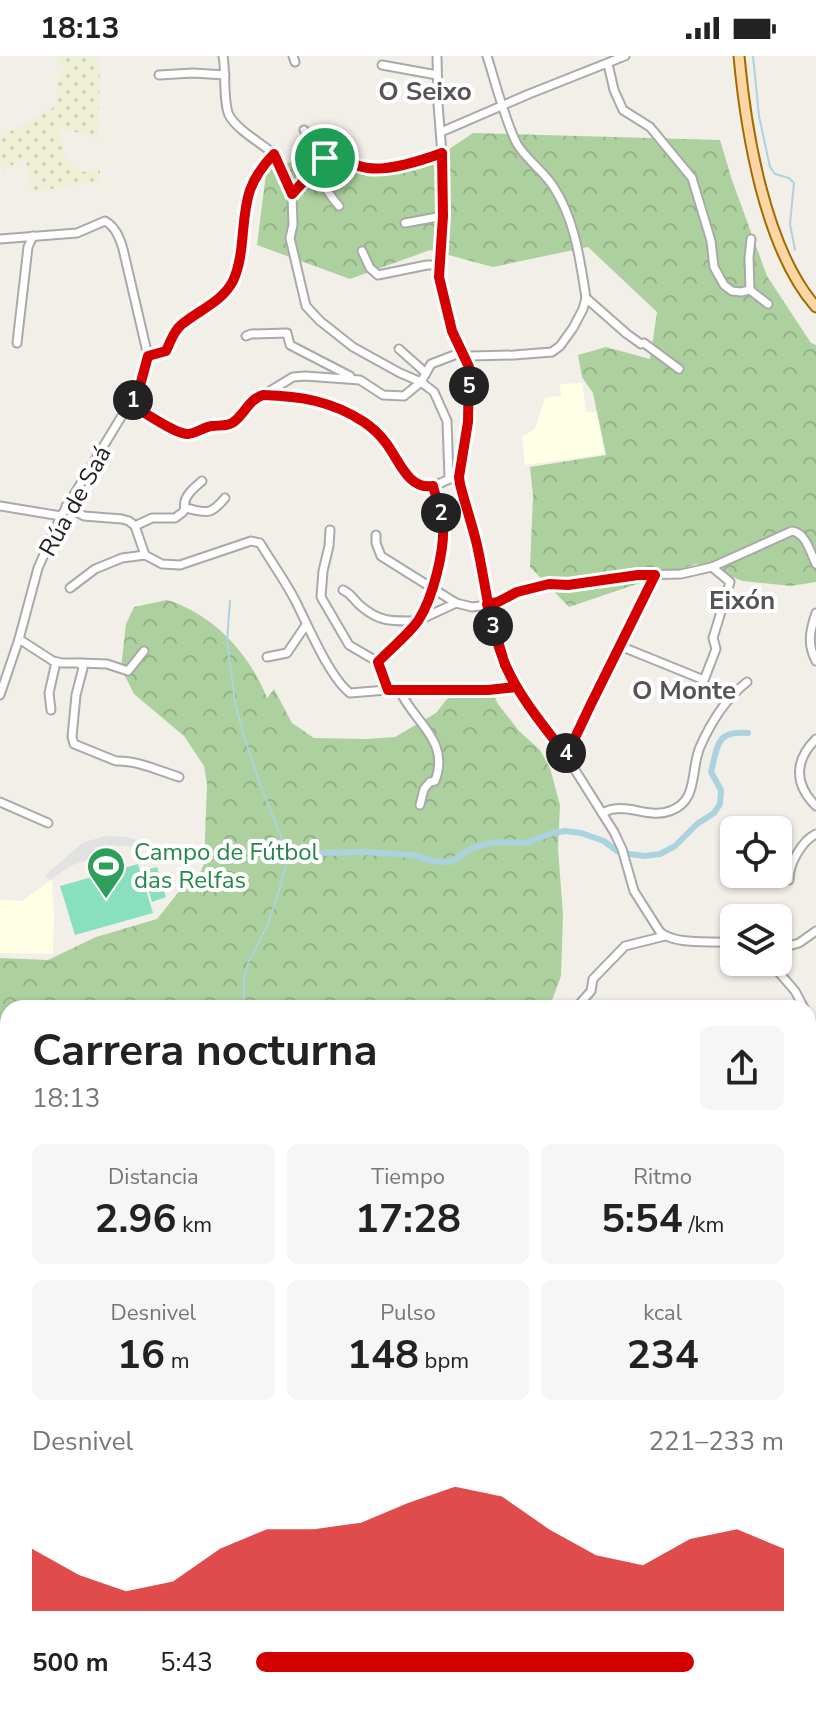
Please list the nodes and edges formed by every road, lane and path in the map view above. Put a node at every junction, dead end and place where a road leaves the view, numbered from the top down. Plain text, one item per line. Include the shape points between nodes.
1 (223, 56) edge
2 (437, 56) edge
3 (487, 56) edge
4 (625, 56) edge
5 (742, 56) edge
6 (608, 64) junction
7 (382, 65) dead end
8 (159, 75) dead end
9 (225, 75) junction
10 (437, 75) junction
11 (503, 105) junction
12 (304, 130) dead end
13 (441, 132) junction
14 (442, 153) junction
15 (274, 154) junction
16 (325, 158) junction
17 (292, 194) junction
18 (339, 206) dead end
19 (443, 216) junction
20 (405, 223) dead end
21 (33, 236) junction
22 (0, 239) edge
23 (751, 239) dead end
24 (362, 251) dead end
25 (439, 265) junction
26 (750, 290) junction
27 (586, 298) junction
28 (816, 299) edge
29 (768, 304) dead end
30 (816, 307) edge
31 (246, 336) dead end
32 (17, 343) dead end
33 (399, 349) dead end
34 (464, 354) junction
35 (148, 356) junction
36 (679, 369) dead end
37 (426, 373) junction
38 (360, 380) junction
39 (421, 382) junction
40 (263, 395) junction
41 (131, 407) junction
42 (459, 477) junction
43 (449, 478) junction
44 (202, 481) dead end
45 (433, 486) junction
46 (225, 498) dead end
47 (0, 506) edge
48 (66, 506) junction
49 (185, 508) junction
50 (61, 516) junction
51 (135, 526) junction
52 (330, 530) dead end
53 (376, 535) dead end
54 (145, 555) junction
55 (816, 564) edge
56 (712, 567) junction
57 (655, 575) junction
58 (70, 588) dead end
59 (432, 588) junction
60 (343, 590) dead end
61 (456, 603) junction
62 (487, 604) junction
63 (816, 613) edge
64 (417, 621) junction
65 (306, 625) junction
66 (19, 639) junction
67 (620, 646) junction
68 (144, 651) dead end
69 (267, 657) dead end
70 (816, 661) edge
71 (56, 662) junction
72 (378, 662) junction
73 (80, 663) junction
74 (128, 671) junction
75 (121, 678) dead end
76 (747, 682) dead end
77 (516, 687) junction
78 (1, 688) edge
79 (399, 689) junction
80 (388, 690) junction
81 (51, 710) dead end
82 (816, 739) edge
83 (565, 754) junction
84 (179, 777) dead end
85 (0, 802) edge
86 (420, 805) dead end
87 (816, 806) edge
88 (602, 813) junction
89 (48, 823) dead end
90 (816, 834) edge
91 (792, 865) edge
92 (816, 931) edge
93 (665, 936) junction
94 (720, 942) edge
95 (792, 945) edge
96 (782, 976) edge
97 (583, 1000) edge
98 (800, 1000) edge

1 - 9 street
2 - 10 street
3 - 11 street
4 - 6 street
5 - 28 main road via 774,212 791,261
5 - 30 main road via 751,141 772,224 791,272
6 - 11 street
6 - 26 street via 623,110 650,127 692,178 714,267 724,285 732,291
7 - 10 street
8 - 9 street
9 - 15 street via 229,114
10 - 13 street
11 - 13 street
11 - 27 street via 516,141 567,211
12 - 16 street
13 - 14 street
14 - 16 street via 370,169
14 - 19 street
15 - 17 street
15 - 35 street via 250,190 237,270 228,290 181,325 166,351
16 - 17 street
16 - 18 street via 324,187
17 - 39 street via 290,238 306,306 353,347
19 - 20 street
19 - 25 street
21 - 22 street
21 - 32 street
21 - 35 street via 110,224 120,238
23 - 26 street
24 - 25 street via 378,275
25 - 34 street via 452,331
26 - 29 street
27 - 34 street via 573,328 552,352
27 - 36 street
31 - 38 street via 287,333 290,345
33 - 37 street
34 - 37 street via 431,364
34 - 42 street via 470,403
35 - 41 street, Rúa de Saá
37 - 39 street
38 - 39 street via 383,395 398,397
38 - 40 street via 293,377
39 - 43 street via 434,392 447,421
40 - 41 street via 230,425 188,434
40 - 45 street via 307,398 360,419 383,439 412,481
41 - 48 street, Rúa de Saá
42 - 43 street
42 - 62 street
43 - 45 street
44 - 49 street via 186,498
45 - 59 street via 443,542
46 - 49 street via 205,513
47 - 50 street
48 - 50 street, Rúa de Saá
48 - 51 street via 84,516 122,519
49 - 51 street via 175,518 152,518
50 - 66 street, Rúa de Saá via 38,568
51 - 54 street
52 - 72 street via 321,597 349,645
53 - 59 street via 381,556
54 - 58 street via 95,569
54 - 65 street via 180,565 256,541 296,600
55 - 56 street via 803,536 792,531
56 - 57 street
56 - 67 street via 730,582 704,680
57 - 62 street via 549,584
57 - 67 street
59 - 61 street
59 - 64 street
60 - 64 street via 382,621
61 - 62 street
61 - 64 street
62 - 77 street
63 - 70 street via 810,635
64 - 72 street
65 - 69 street via 287,653
65 - 80 street via 346,691
66 - 71 street
66 - 78 street, Rúa de Saá
67 - 83 street
68 - 74 street
71 - 73 street
71 - 81 street
72 - 80 street
73 - 74 street
73 - 84 street via 74,744
74 - 75 street
76 - 88 street via 725,702 699,749 693,785 682,805 657,814 614,809
77 - 79 street
77 - 83 street
79 - 80 street
79 - 86 street via 433,738 439,763
82 - 87 street via 804,751 799,776
83 - 88 street
85 - 89 street
88 - 93 street via 623,853 634,891
90 - 91 street via 805,841
92 - 95 street
93 - 94 street
93 - 97 street via 625,946 593,979
96 - 98 street

